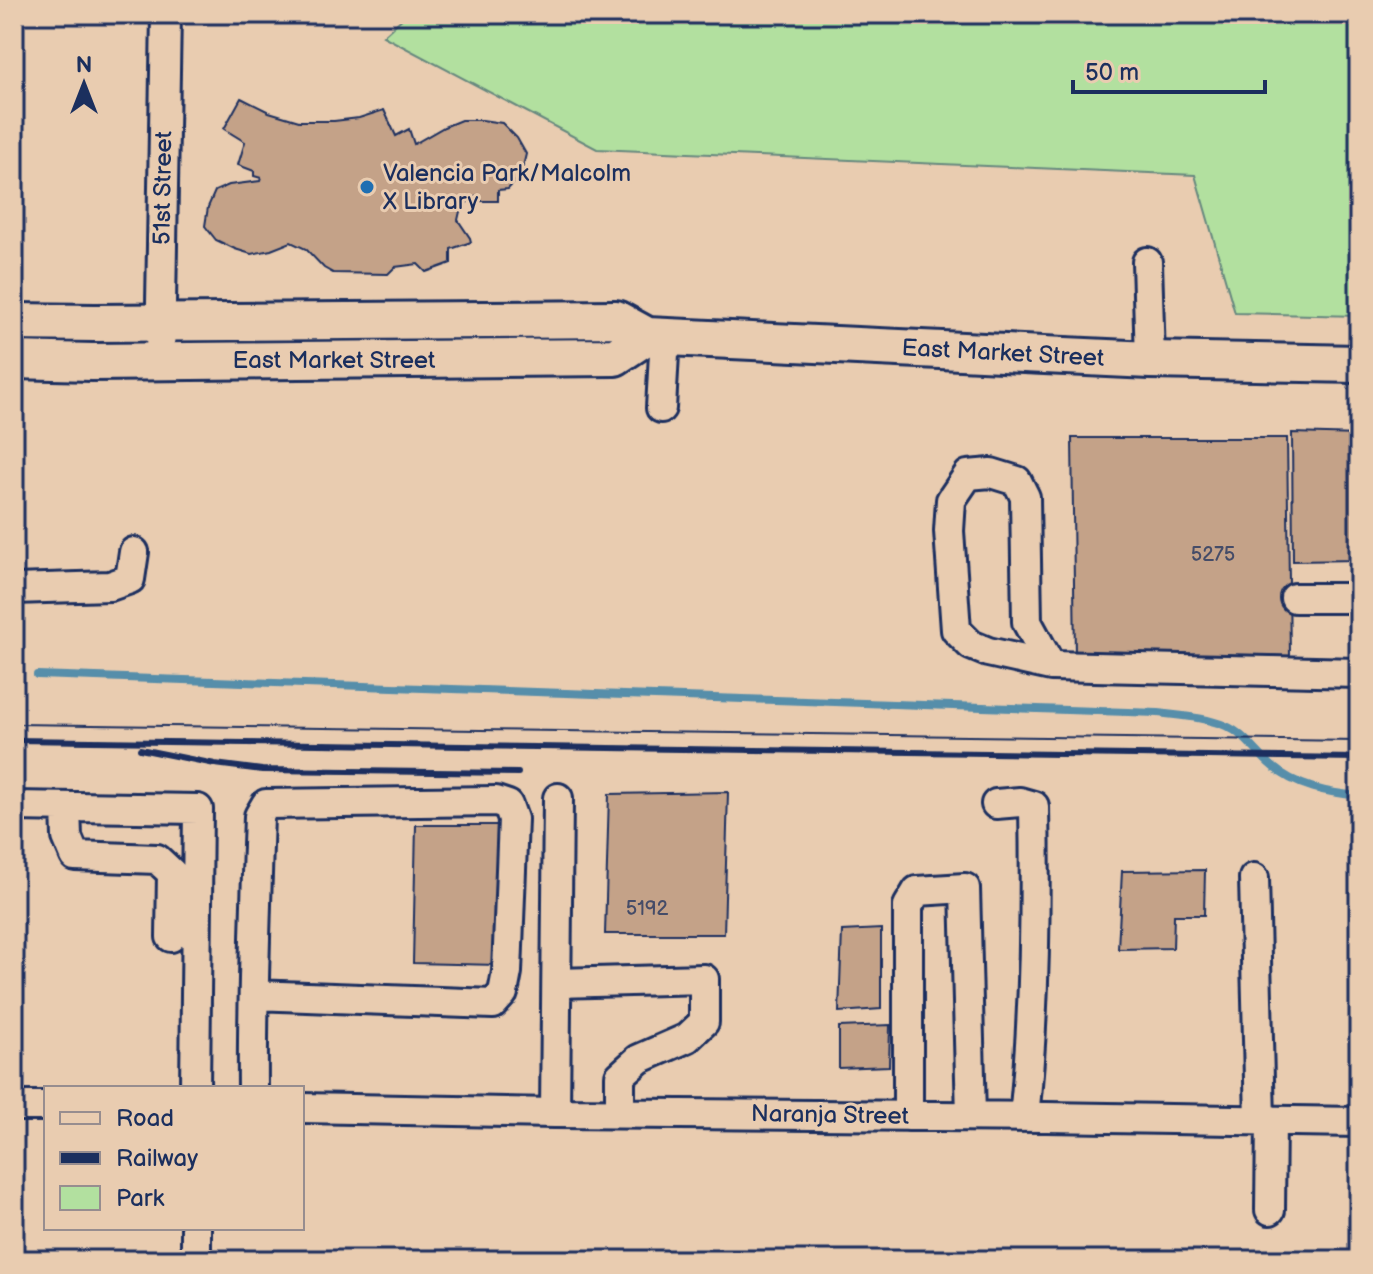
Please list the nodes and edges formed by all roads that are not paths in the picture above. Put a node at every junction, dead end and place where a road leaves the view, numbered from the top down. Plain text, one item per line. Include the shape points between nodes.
1 (166, 14) edge
2 (1147, 262) dead end
3 (161, 321) junction
4 (23, 322) edge
5 (656, 336) junction
6 (14, 360) edge
7 (1150, 360) junction
8 (160, 361) junction
9 (1359, 364) edge
10 (661, 408) dead end
11 (134, 552) dead end
12 (14, 589) edge
13 (1295, 598) dead end
14 (1359, 598) edge
15 (1051, 666) junction
16 (1359, 673) edge
17 (558, 798) dead end
18 (996, 804) dead end
19 (14, 806) edge
20 (66, 807) junction
21 (1254, 878) dead end
22 (171, 937) dead end
23 (557, 983) junction
24 (254, 995) junction
25 (195, 1086) edge
26 (253, 1086) edge
27 (14, 1106) edge
28 (44, 1106) edge
29 (304, 1108) edge
30 (555, 1113) junction
31 (620, 1113) junction
32 (908, 1116) junction
33 (971, 1116) junction
34 (1024, 1117) junction
35 (1261, 1119) junction
36 (1359, 1122) edge
37 (1260, 1209) dead end
38 (196, 1230) edge
39 (196, 1260) edge

1 - 3 street, 51st Street
2 - 7 street
3 - 4 main road, East Market Street
3 - 5 main road, East Market Street via 616,319
3 - 8 street, 51st Street
5 - 7 main road, East Market Street
5 - 8 main road, East Market Street via 615,357
5 - 10 street
6 - 8 main road, East Market Street
7 - 9 main road, East Market Street
11 - 12 street via 130,579 110,586
13 - 14 street
15 - 15 street via 1027,622 1025,497 1017,481 991,473 968,475 951,500 956,630 988,652
15 - 16 street
17 - 23 street
18 - 34 street via 1034,806 1036,923
19 - 20 street
20 - 22 street via 67,837 75,856 157,859 172,873
20 - 25 street via 198,809
21 - 35 street
23 - 30 street
23 - 31 street via 704,979 704,1022 687,1038 639,1059 620,1076
24 - 24 street via 259,816 266,804 508,805 513,819 507,972 503,993 493,1004
24 - 26 street
27 - 28 street
29 - 30 street, Naranja Street
30 - 31 street, Naranja Street
31 - 32 street, Naranja Street
32 - 33 street, Naranja Street
32 - 33 street via 908,906 917,891 965,888
33 - 34 street, Naranja Street
34 - 35 street, Naranja Street
35 - 36 street, Naranja Street
35 - 37 street
38 - 39 street

